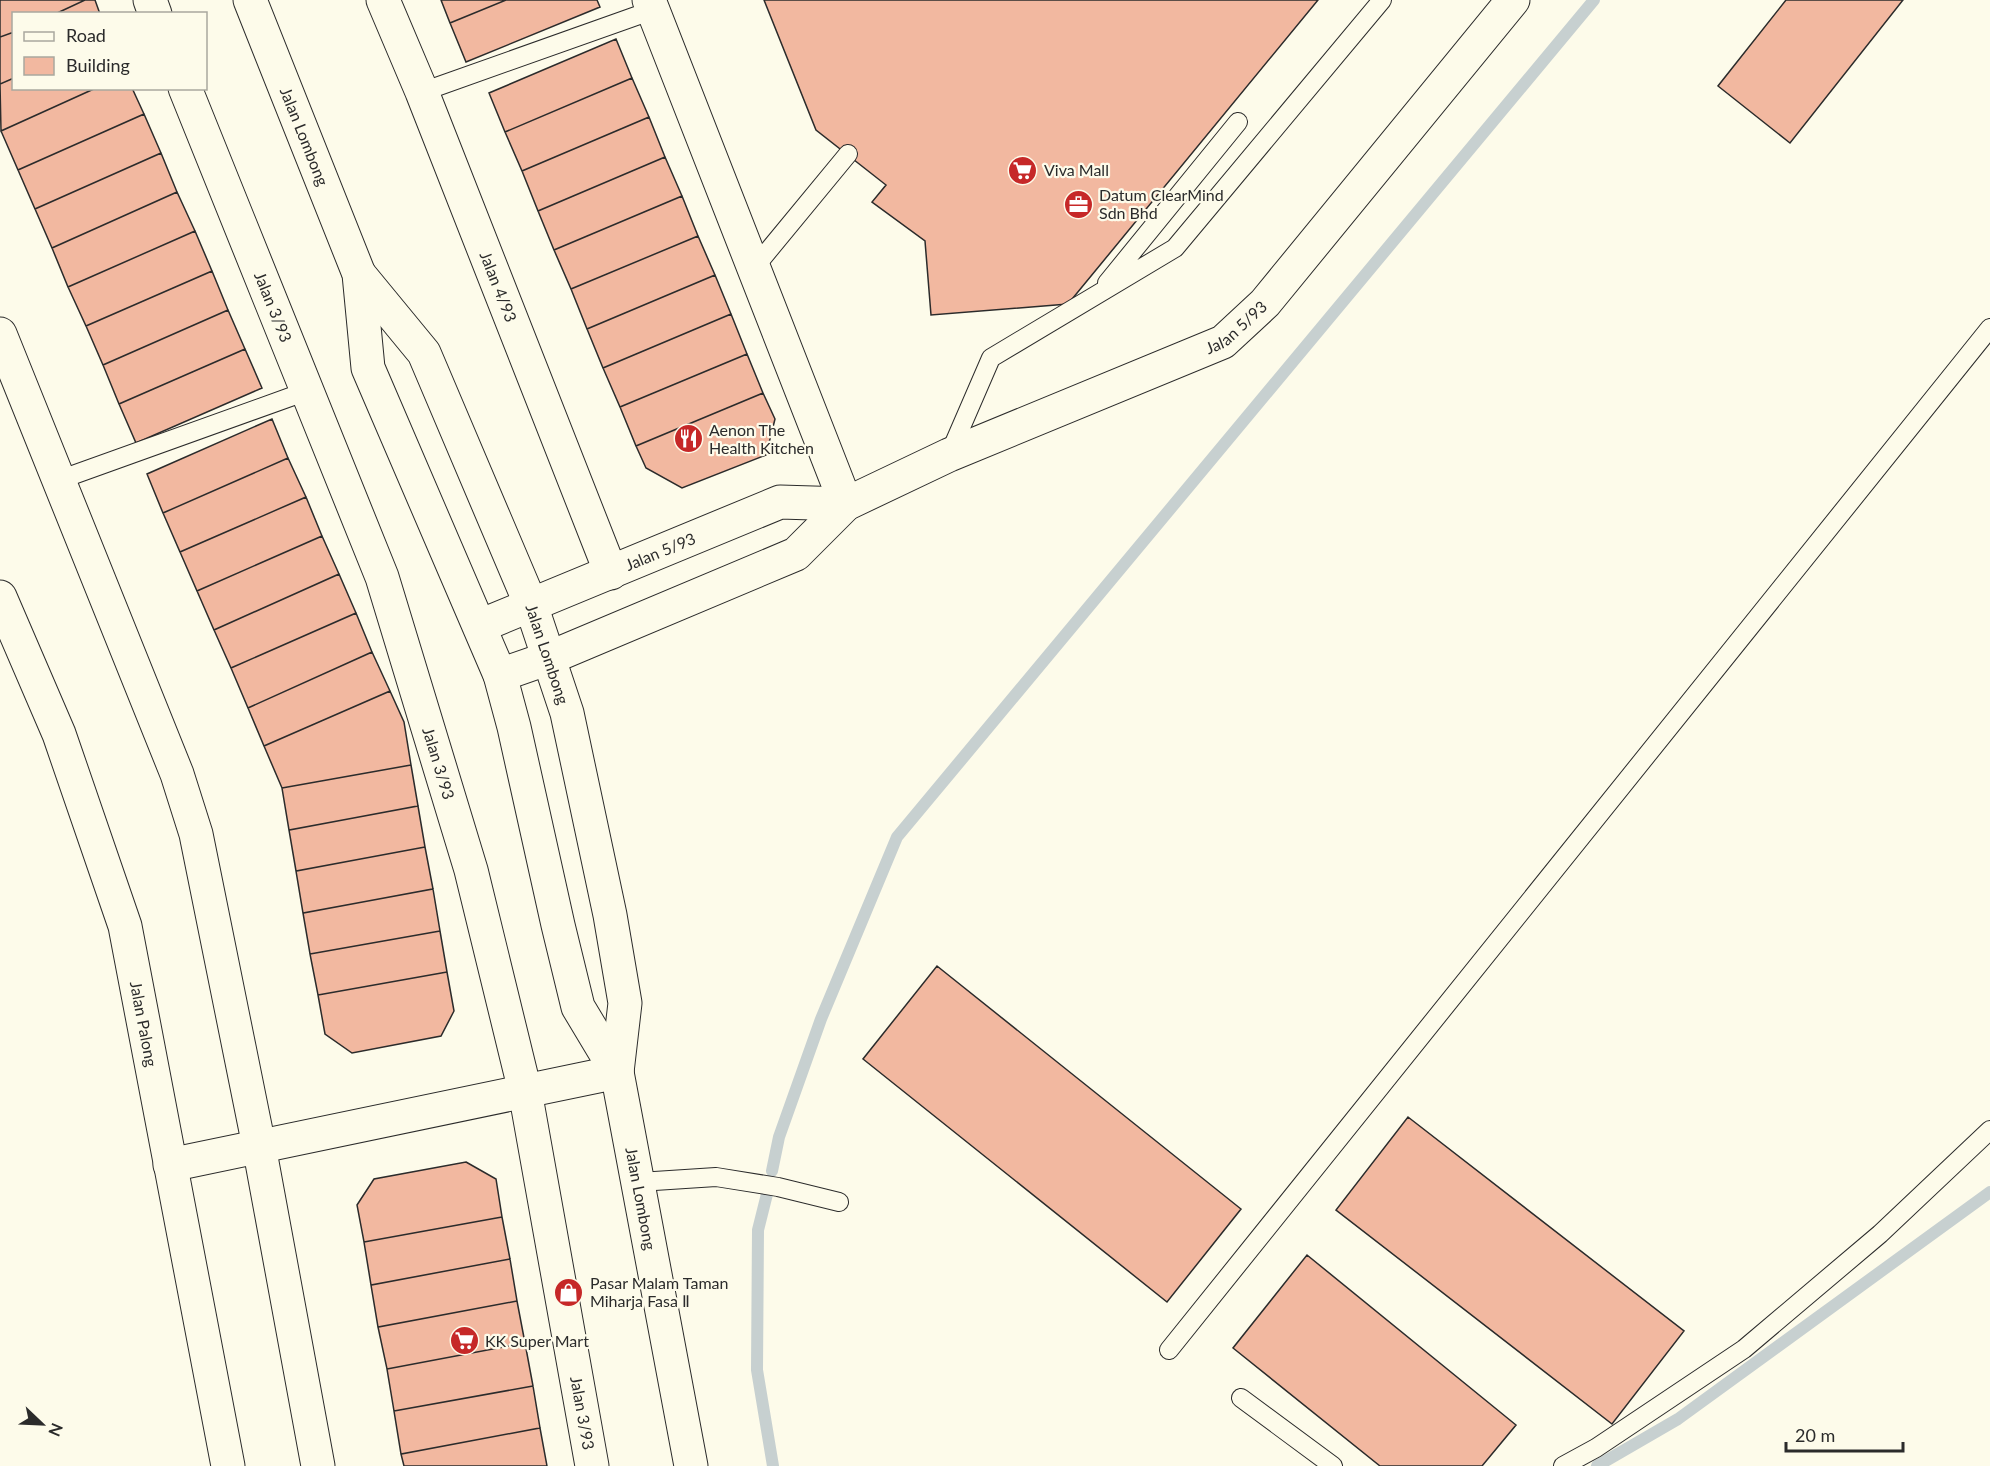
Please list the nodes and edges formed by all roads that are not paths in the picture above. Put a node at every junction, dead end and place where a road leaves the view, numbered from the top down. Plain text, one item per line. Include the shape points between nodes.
1 (250, 0) edge
2 (383, 0) edge
3 (1382, 0) edge
4 (1513, 0) edge
5 (651, 5) edge
6 (186, 90) edge
7 (422, 92) junction
8 (1238, 122) dead end
9 (848, 154) dead end
10 (754, 268) junction
11 (359, 274) junction
12 (1098, 294) junction
13 (1990, 328) edge
14 (0, 334) edge
15 (307, 391) junction
16 (949, 455) junction
17 (59, 480) junction
18 (846, 504) junction
19 (611, 573) junction
20 (0, 597) edge
21 (531, 605) junction
22 (480, 627) junction
23 (549, 658) junction
24 (500, 675) junction
25 (617, 1072) junction
26 (525, 1091) junction
27 (1990, 1130) edge
28 (259, 1146) junction
29 (170, 1165) junction
30 (639, 1182) junction
31 (839, 1203) dead end
32 (1169, 1350) dead end
33 (1241, 1398) dead end
34 (228, 1466) edge
35 (318, 1466) edge
36 (592, 1466) edge
37 (691, 1466) edge
38 (1333, 1466) edge
39 (1563, 1466) edge

1 - 11 street, Jalan Lombong
2 - 7 street, Jalan 4/93
3 - 12 lane via 1175,248
4 - 16 street, Jalan 5/93 via 1265,303 1223,342
5 - 7 lane
5 - 10 street
6 - 15 street, Jalan 3/93
7 - 19 street, Jalan 4/93
8 - 12 lane
9 - 10 lane
10 - 18 street
11 - 21 street, Jalan Lombong via 424,352
11 - 22 street, Jalan Lombong via 368,368
12 - 16 lane via 991,358
13 - 32 lane
14 - 17 street
15 - 17 lane
15 - 26 street, Jalan 3/93 via 382,577 471,870
16 - 18 street, Jalan 5/93
17 - 28 street via 177,774 195,834
18 - 19 street, Jalan 5/93 via 780,502
18 - 23 street, Jalan 5/93 via 796,554
19 - 21 street, Jalan 5/93
20 - 29 street, Jalan Palong via 58,734 125,926
21 - 22 street, Jalan 5/93
21 - 23 street, Jalan Lombong
22 - 24 street, Jalan Lombong
23 - 24 street, Jalan 5/93
23 - 25 street, Jalan Lombong via 567,713 625,1003
24 - 25 street, Jalan Lombong via 578,1007
25 - 26 street
25 - 30 street, Jalan Lombong
26 - 28 street
26 - 36 street, Jalan 3/93
27 - 39 lane via 1880,1234 1744,1349
28 - 29 street
28 - 35 street
29 - 34 street, Jalan Palong
30 - 31 lane via 716,1177 778,1187
30 - 37 street, Jalan Lombong
33 - 38 lane

